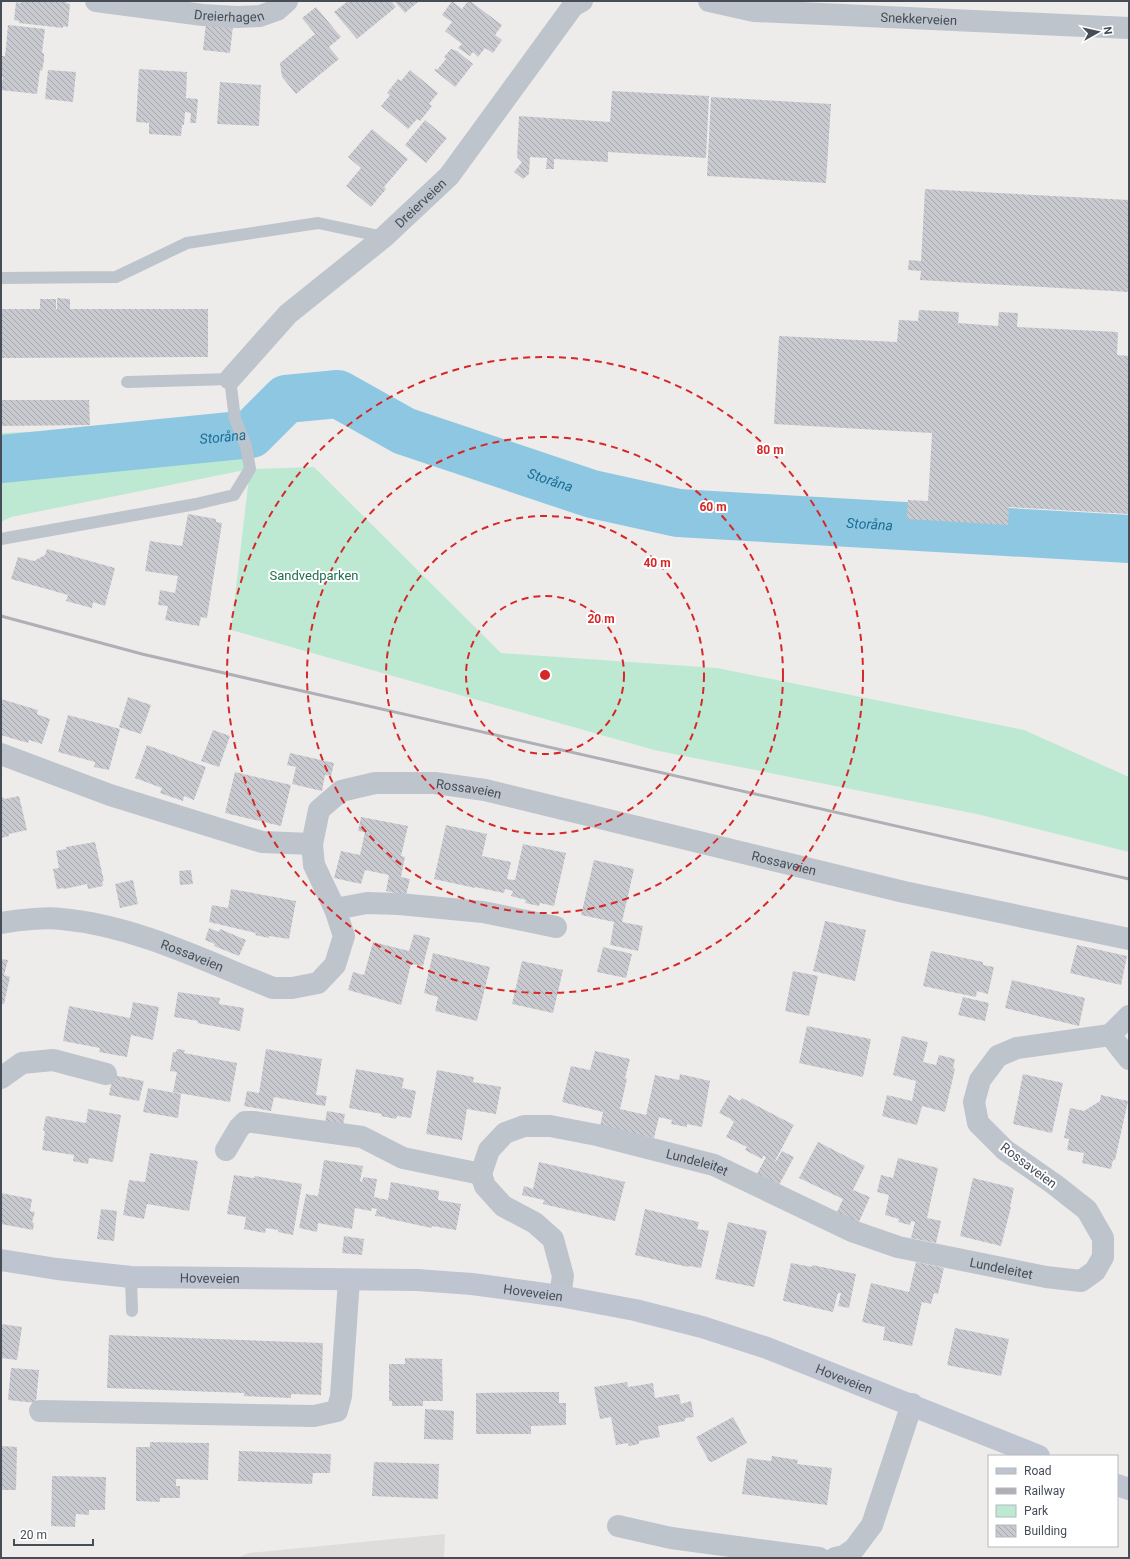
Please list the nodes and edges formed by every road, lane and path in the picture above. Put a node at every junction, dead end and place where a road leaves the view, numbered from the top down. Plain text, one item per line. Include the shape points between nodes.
1 (96, 1) edge
2 (287, 1) edge
3 (709, 1) edge
4 (571, 2) edge
5 (756, 6) edge
6 (1129, 28) edge
7 (384, 237) junction
8 (1, 278) edge
9 (230, 379) junction
10 (127, 382) dead end
11 (1, 539) edge
12 (1, 754) edge
13 (312, 844) junction
14 (335, 909) junction
15 (1, 922) edge
16 (556, 928) dead end
17 (1129, 938) edge
18 (1129, 1016) edge
19 (1110, 1035) junction
20 (1129, 1059) edge
21 (106, 1074) dead end
22 (1, 1078) edge
23 (226, 1150) dead end
24 (481, 1174) junction
25 (1, 1260) edge
26 (131, 1277) junction
27 (349, 1280) junction
28 (1081, 1281) joint
29 (560, 1296) junction
30 (132, 1311) dead end
31 (912, 1404) junction
32 (40, 1411) dead end
33 (1037, 1455) edge
34 (1118, 1485) edge
35 (1129, 1489) edge
36 (618, 1526) dead end
37 (819, 1558) edge
38 (835, 1558) edge

1 - 2 street, Dreierhagen via 237,17 260,16 277,10
3 - 5 street, Snekkerveien
4 - 7 street, Dreierveien via 449,176
5 - 6 street, Snekkerveien
7 - 8 lane via 318,223 187,243 116,277
7 - 9 street, Dreierveien via 288,314
9 - 10 lane
9 - 11 lane via 235,419 246,446 250,469 234,495
12 - 13 street via 110,795 262,842
13 - 14 street, Rossaveien via 314,865
13 - 17 street, Rossaveien via 319,810 341,791 375,783 435,783 485,790 904,892
14 - 15 street, Rossaveien via 344,936 335,965 318,983 292,988 273,988 114,927 61,918
14 - 16 street via 366,903 399,904 483,912
18 - 19 street
19 - 20 street
19 - 28 street, Rossaveien via 1017,1048 998,1056 980,1080 974,1102 978,1123 1006,1150 1087,1210 1103,1238 1104,1257 1095,1271
21 - 22 street via 53,1060 22,1063
23 - 24 street via 239,1128 245,1122 253,1122 362,1137 403,1158
24 - 28 street, Lundeleitet via 489,1150 505,1133 524,1126 550,1126 598,1135 714,1165 852,1231 898,1247 1046,1277
24 - 29 street via 485,1186 502,1206 535,1223 553,1239 563,1276
25 - 26 main road, Hoveveien
26 - 27 main road, Hoveveien
26 - 30 lane
27 - 29 main road, Hoveveien via 417,1280 472,1284
27 - 32 street via 341,1396 337,1411 314,1416
29 - 31 main road, Hoveveien via 634,1310 702,1327 767,1348
31 - 33 main road, Hoveveien
31 - 38 street via 872,1525 854,1549 844,1556
34 - 35 main road
36 - 37 street via 671,1538

